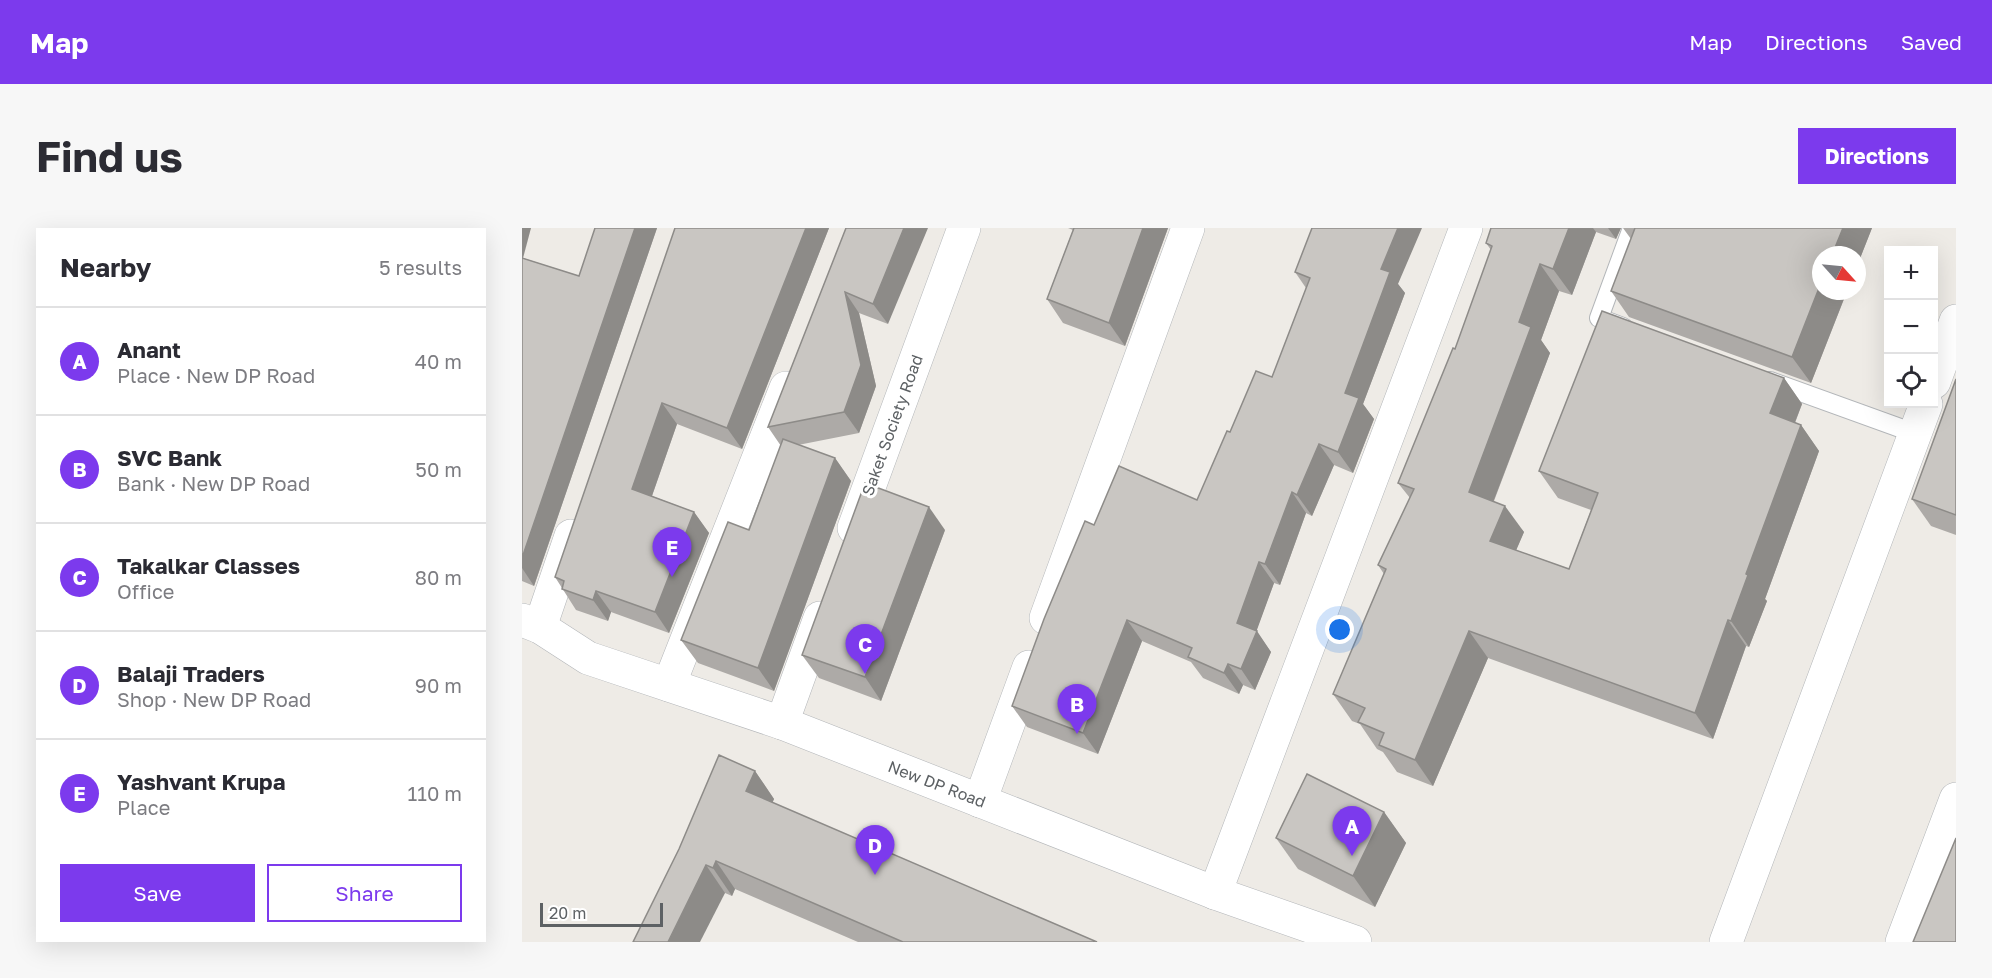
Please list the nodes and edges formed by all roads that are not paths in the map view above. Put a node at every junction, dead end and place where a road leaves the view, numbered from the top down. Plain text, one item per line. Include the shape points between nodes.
1 (964, 228) edge
2 (1188, 228) edge
3 (1466, 228) edge
4 (1632, 228) edge
5 (1956, 321) edge
6 (1644, 334) edge
7 (796, 362) edge
8 (1938, 371) edge
9 (1756, 376) edge
10 (1920, 418) edge
11 (582, 505) edge
12 (844, 554) edge
13 (832, 588) edge
14 (531, 624) edge
15 (669, 685) junction
16 (782, 723) junction
17 (1956, 799) edge
18 (980, 801) junction
19 (1215, 893) junction
20 (1355, 942) edge
21 (1726, 942) edge
22 (1902, 942) edge

1 - 12 street, Saket Society Road
2 - 18 street
3 - 19 street
4 - 6 lane via 1599,318
5 - 8 street
7 - 15 street
9 - 10 lane
10 - 21 street
11 - 14 street
13 - 16 street
14 - 15 street, New DP Road via 588,658
15 - 16 street, New DP Road
16 - 18 street, New DP Road
17 - 22 street
18 - 19 street, New DP Road
19 - 20 street, New DP Road

